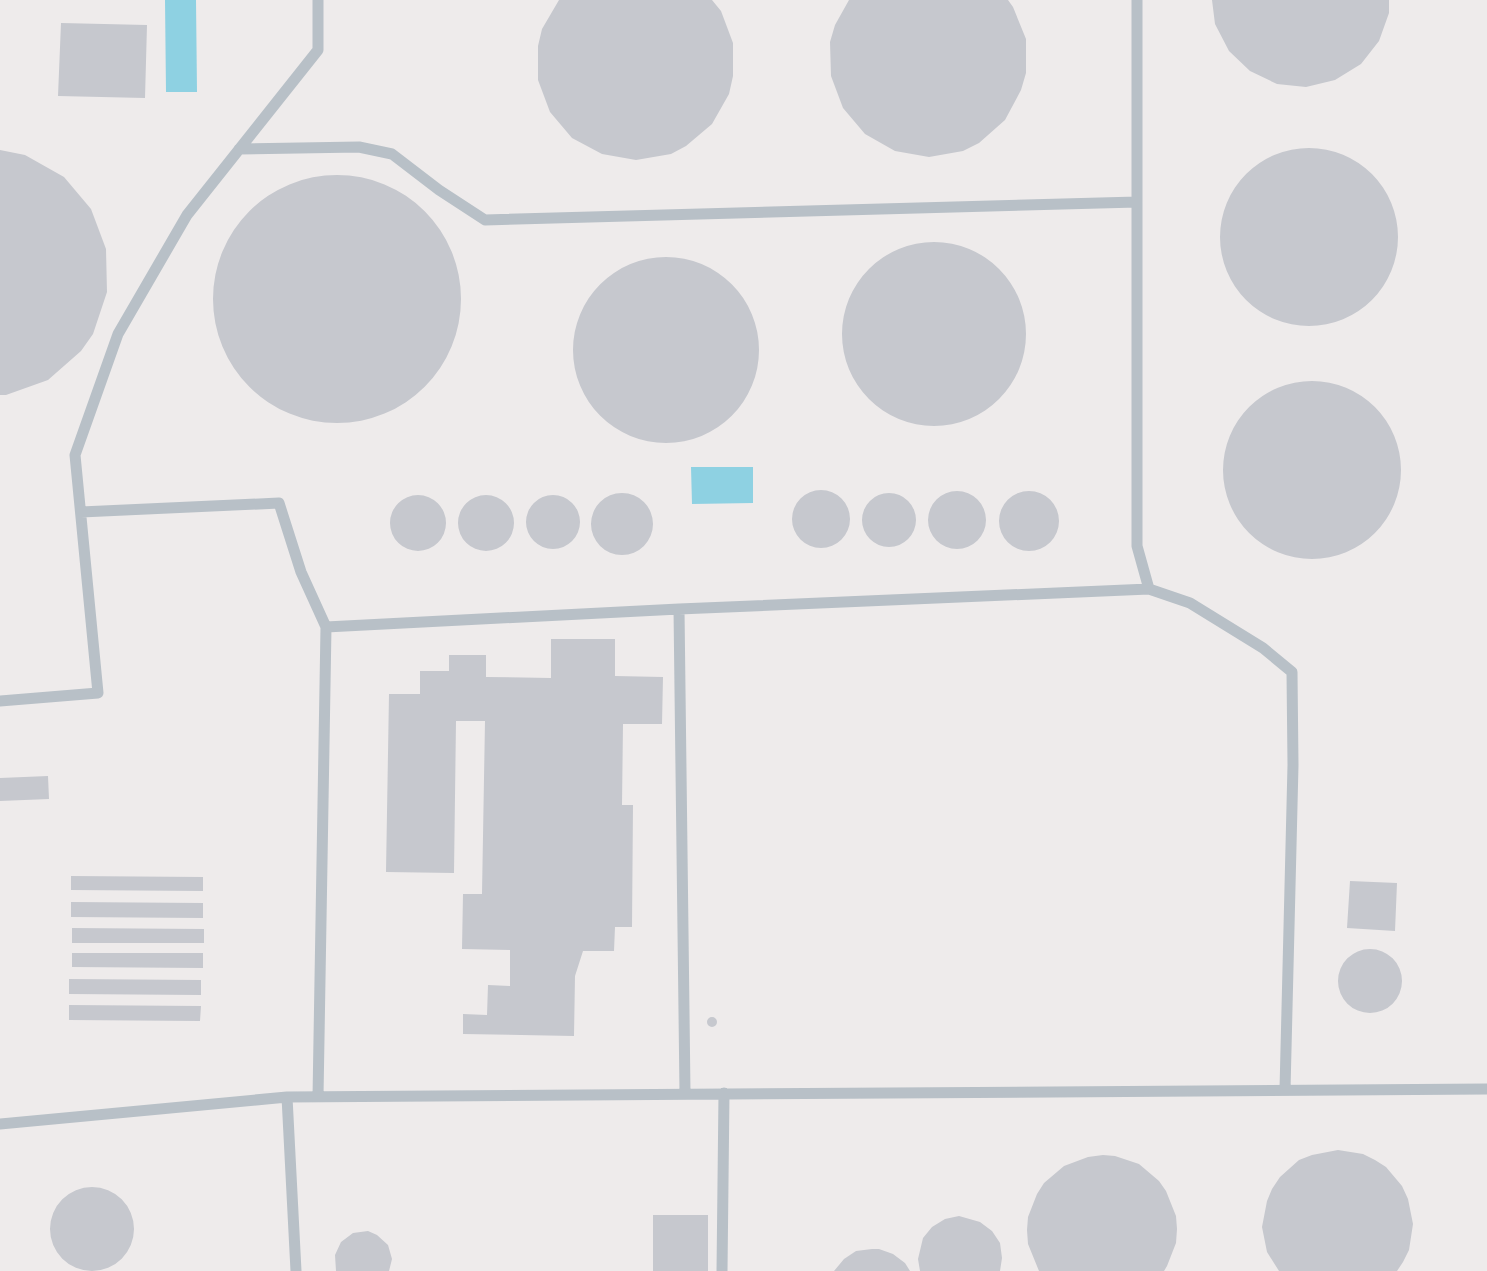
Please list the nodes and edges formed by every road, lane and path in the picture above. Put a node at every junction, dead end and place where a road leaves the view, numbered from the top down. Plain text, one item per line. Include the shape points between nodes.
1 (318, 0) edge
2 (1137, 0) edge
3 (239, 149) junction
4 (1137, 202) junction
5 (81, 512) junction
6 (1149, 589) junction
7 (679, 609) junction
8 (326, 627) junction
9 (0, 701) edge
10 (1487, 1089) edge
11 (1285, 1090) junction
12 (685, 1093) junction
13 (724, 1093) junction
14 (287, 1097) junction
15 (318, 1097) junction
16 (0, 1124) edge
17 (296, 1271) edge
18 (722, 1271) edge

1 - 3 lane via 318,50
2 - 4 lane
3 - 4 lane via 359,147 392,154 485,220
3 - 5 lane via 187,215 118,334 75,455
4 - 6 lane via 1137,546
5 - 8 lane via 279,503
5 - 9 lane via 98,693
6 - 7 lane
6 - 11 lane via 1190,603 1292,672
7 - 8 lane
7 - 12 lane
8 - 15 lane
10 - 11 lane
11 - 13 lane
12 - 13 lane
12 - 15 lane
13 - 18 lane
14 - 15 lane
14 - 16 lane
14 - 17 lane

